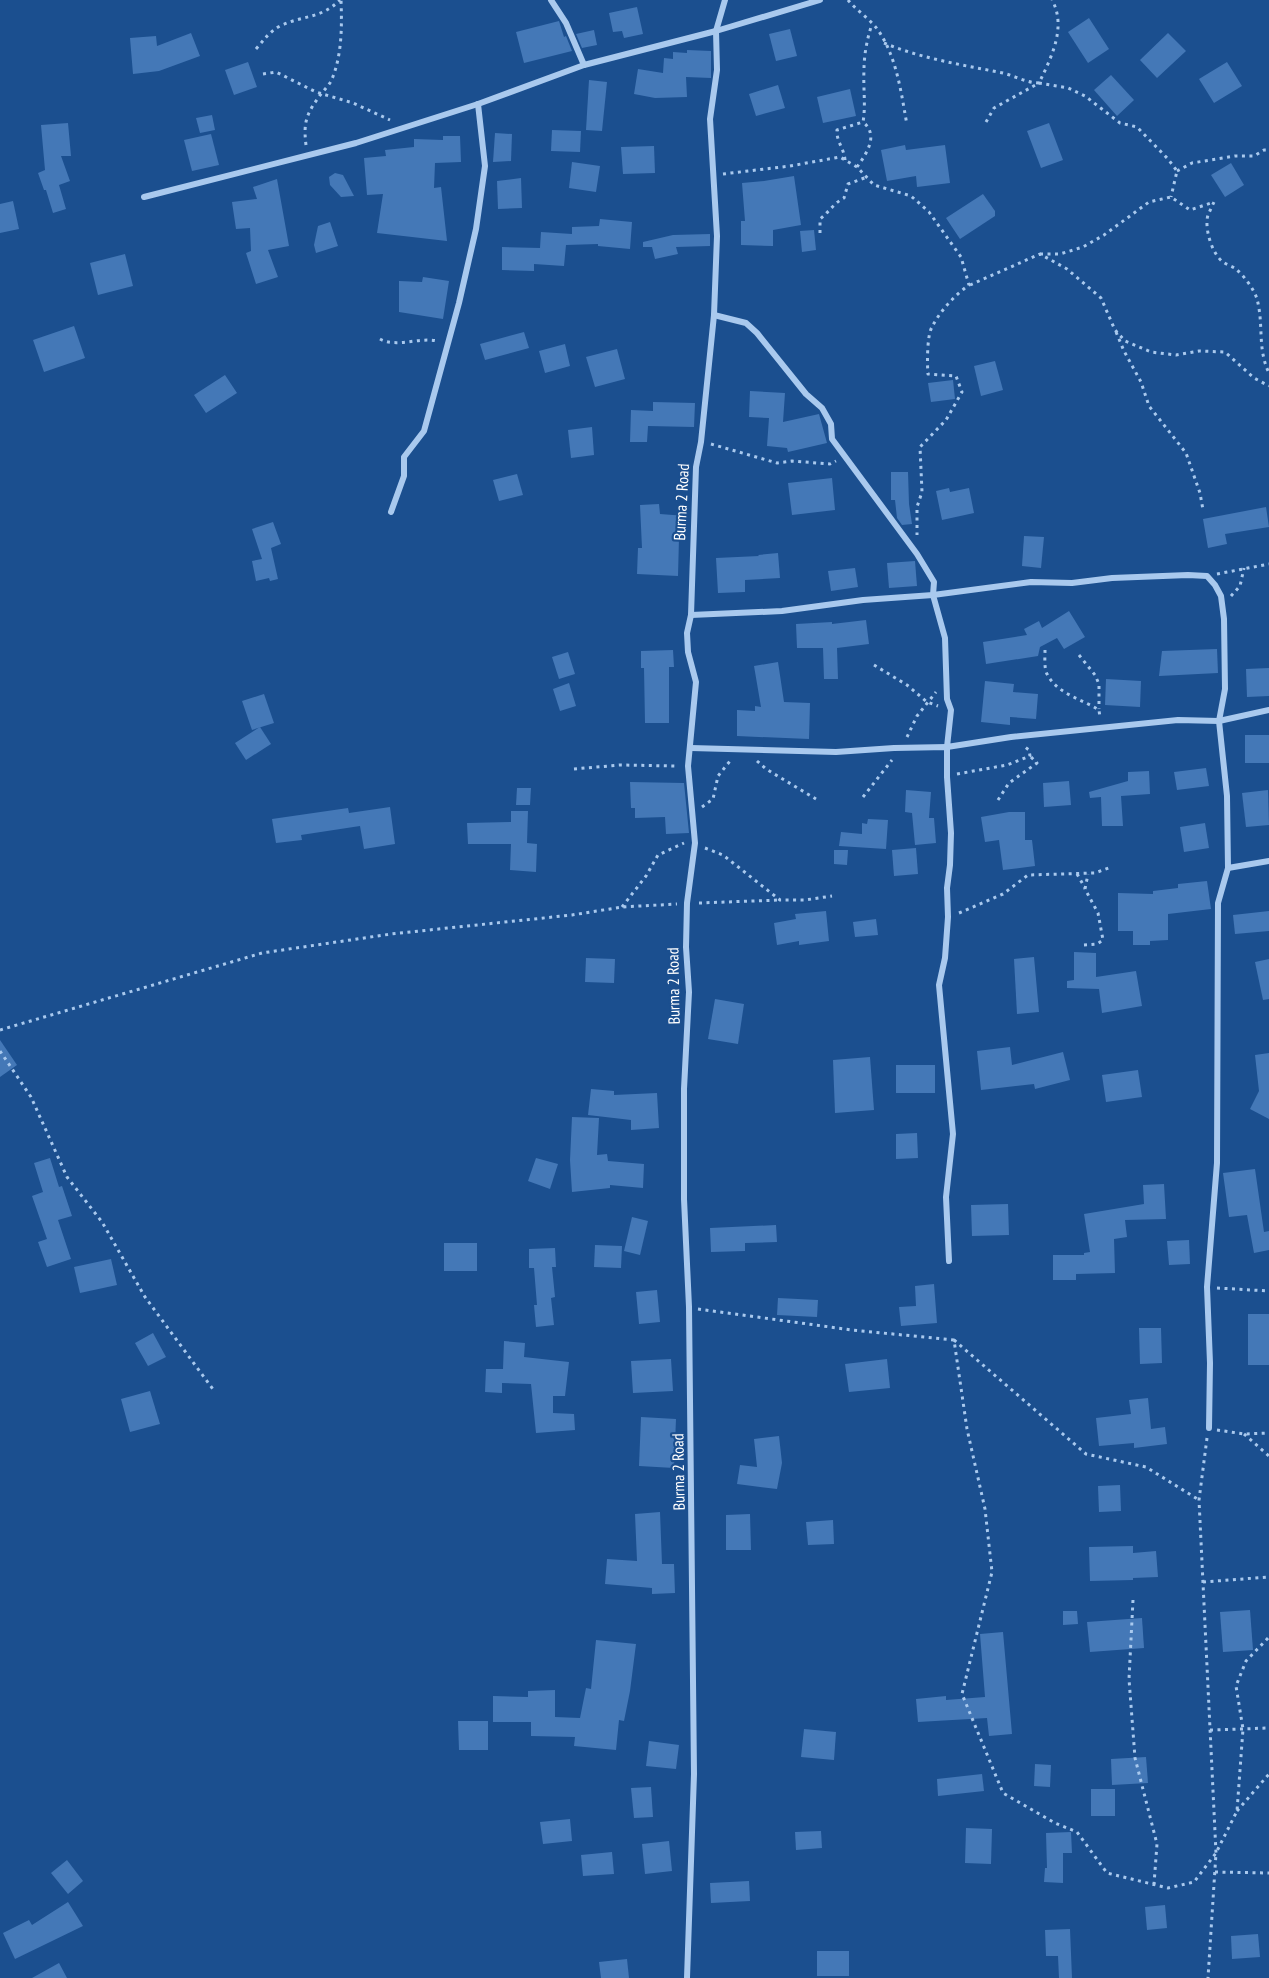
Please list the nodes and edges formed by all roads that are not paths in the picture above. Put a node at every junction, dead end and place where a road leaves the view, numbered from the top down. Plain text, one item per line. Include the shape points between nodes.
1 (551, 0) edge
2 (725, 0) edge
3 (820, 0) edge
4 (716, 31) junction
5 (584, 65) junction
6 (478, 104) junction
7 (144, 198) dead end
8 (714, 315) junction
9 (391, 512) dead end
10 (933, 595) junction
11 (691, 615) junction
12 (1269, 710) edge
13 (1219, 721) junction
14 (947, 747) junction
15 (691, 748) junction
16 (1269, 861) edge
17 (1228, 868) junction
18 (949, 1261) dead end
19 (1209, 1428) road end
20 (687, 1978) edge

1 - 5 street
2 - 4 street, Burma 2 Road
3 - 4 street
4 - 5 street
4 - 8 street, Burma 2 Road via 717,70 710,119 717,236
5 - 6 street
6 - 7 street via 307,156
6 - 9 street via 485,166 476,229 424,431 404,457 404,476
8 - 10 street via 747,323 822,408 831,424 832,439 934,582
8 - 11 street, Burma 2 Road via 696,467
10 - 11 street via 782,611
10 - 13 street via 1031,582 1207,576 1221,596 1222,605 1225,689
10 - 14 street via 945,638 947,699 951,710
11 - 15 street, Burma 2 Road via 688,652 696,682
12 - 13 street
13 - 14 street via 1178,720
13 - 17 street via 1227,796
14 - 15 street via 836,752
14 - 18 street via 951,833 945,958 939,985 953,1134 946,1197
15 - 20 street, Burma 2 Road via 688,766 695,843 687,903 684,1199 689,1307 694,1774
16 - 17 street
17 - 19 street via 1218,903 1217,1163 1207,1287

